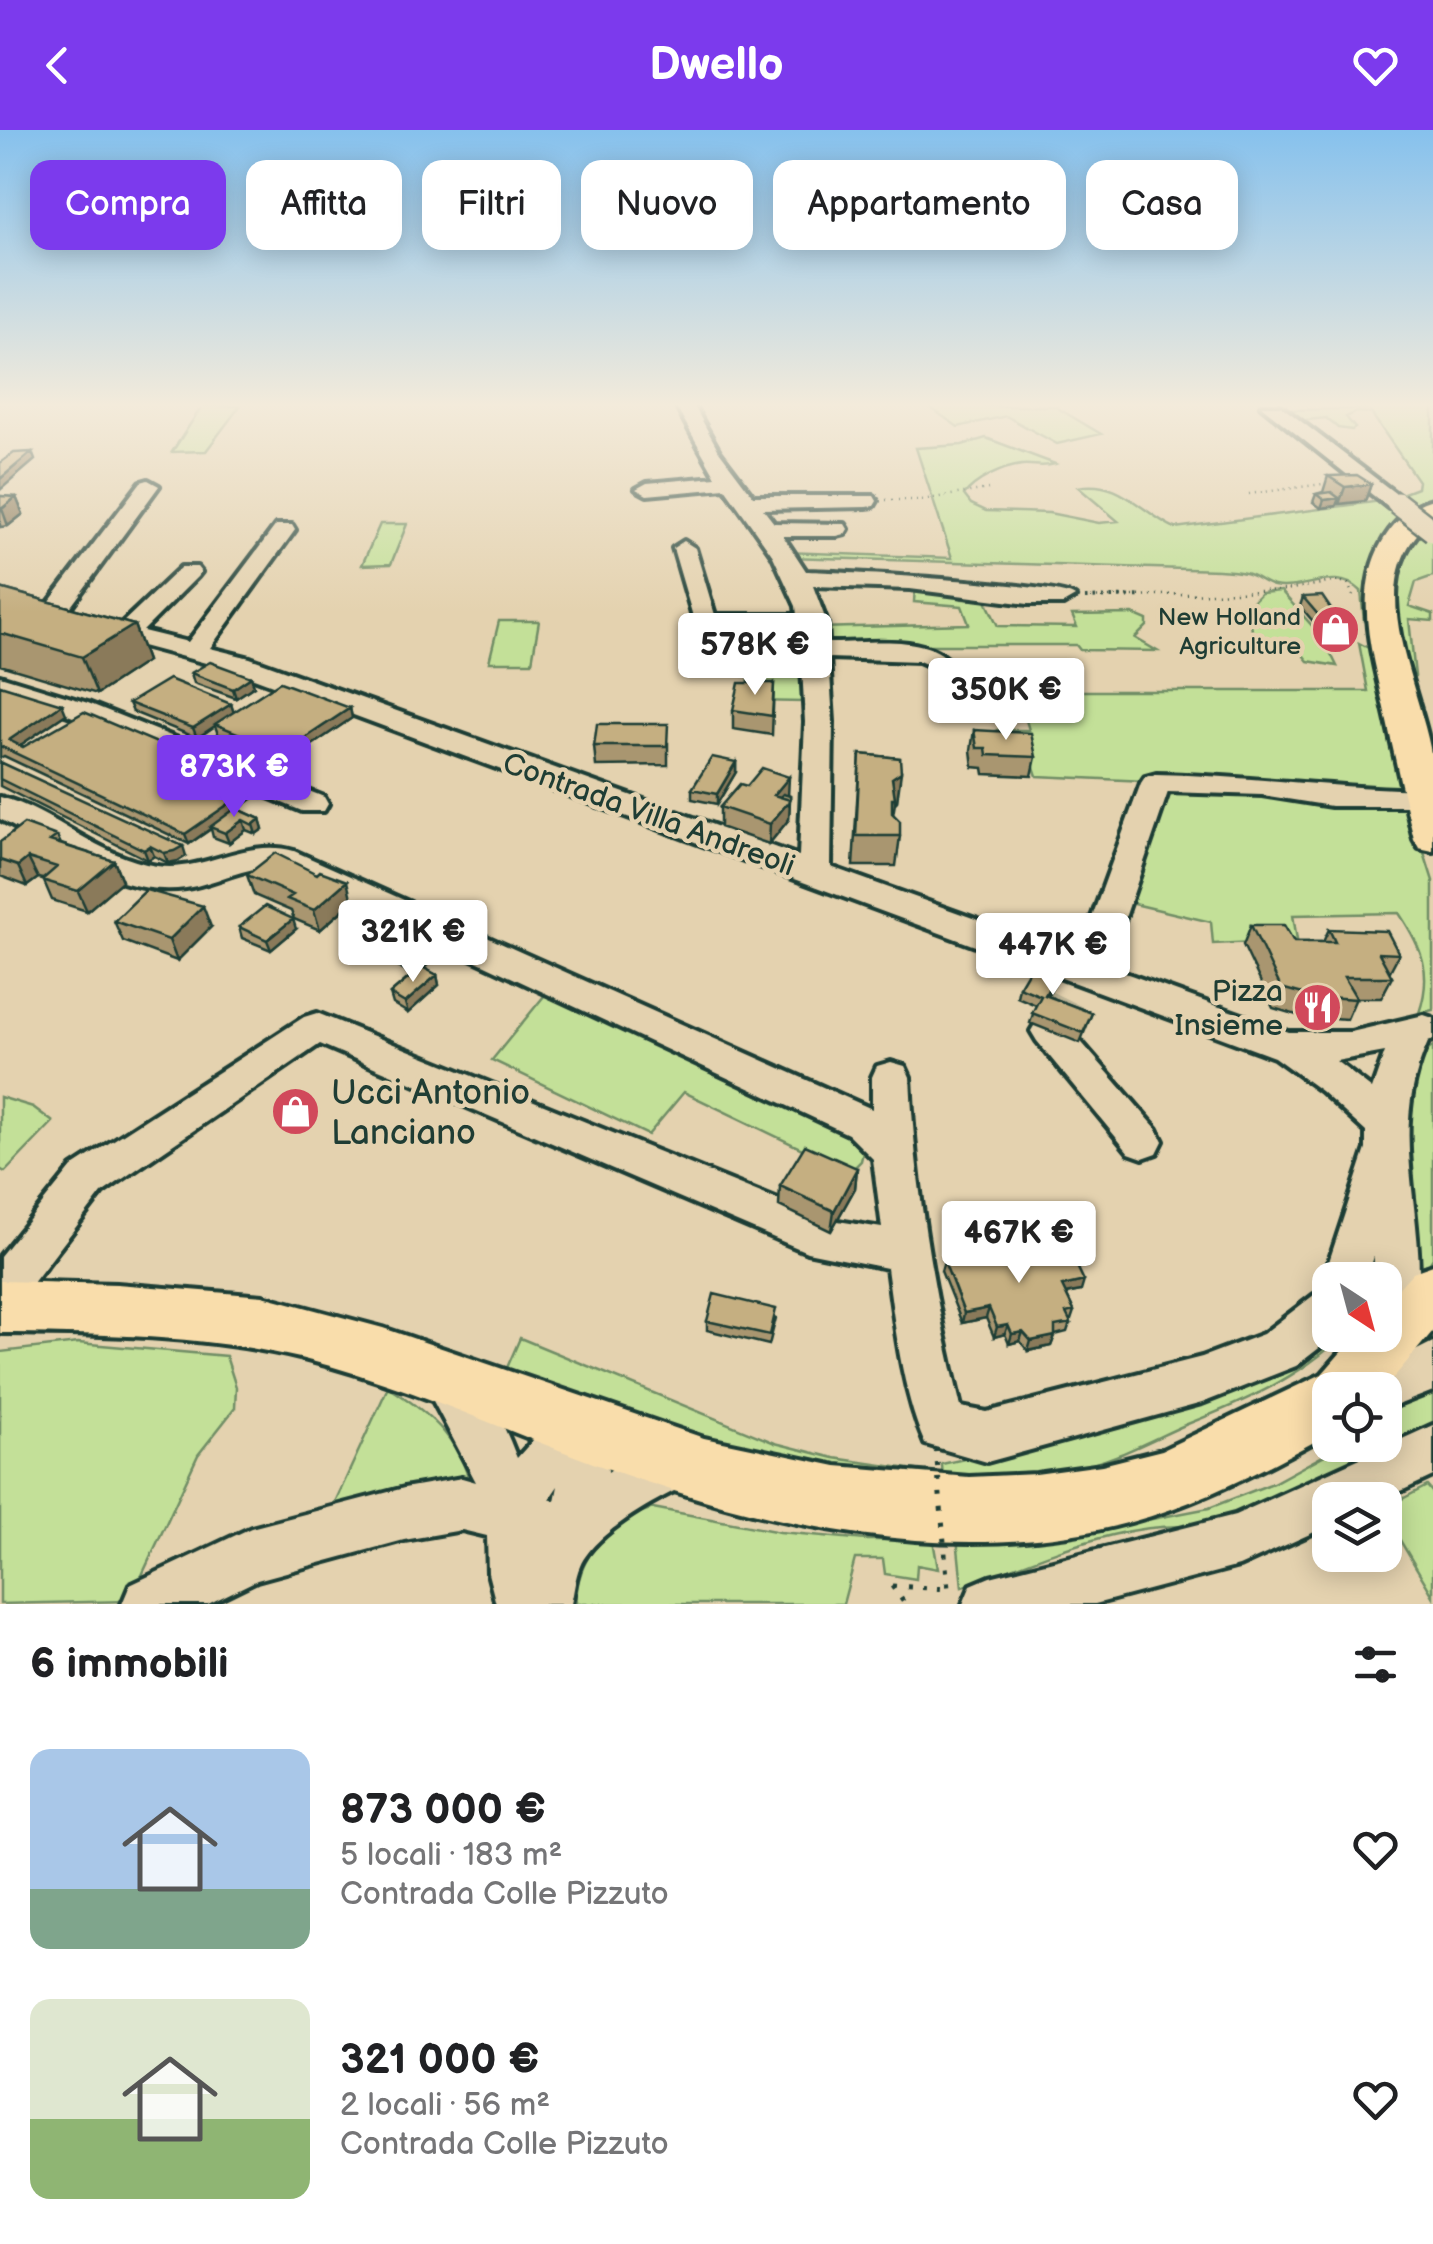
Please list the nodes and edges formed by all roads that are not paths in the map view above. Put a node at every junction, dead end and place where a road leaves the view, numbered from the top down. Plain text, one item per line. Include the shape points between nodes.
1 (722, 475) edge
2 (1361, 475) edge
3 (727, 482) junction
4 (148, 486) dead end
5 (647, 489) dead end
6 (866, 501) road end
7 (745, 503) junction
8 (1433, 507) edge
9 (837, 529) dead end
10 (284, 530) dead end
11 (767, 530) junction
12 (1433, 531) edge
13 (684, 548) dead end
14 (188, 572) dead end
15 (798, 578) junction
16 (1063, 596) road end
17 (17, 606) edge
18 (52, 615) junction
19 (125, 634) junction
20 (814, 636) junction
21 (194, 652) junction
22 (944, 673) dead end
23 (0, 684) edge
24 (1422, 799) junction
25 (312, 804) dead end
26 (0, 806) edge
27 (1433, 839) edge
28 (814, 875) junction
29 (1097, 950) tunnel mouth
30 (1423, 1030) edge
31 (1050, 1032) dead end
32 (1288, 1047) junction
33 (892, 1077) dead end
34 (1385, 1134) junction
35 (1143, 1141) dead end
36 (893, 1152) junction
37 (907, 1250) junction
38 (1351, 1262) edge
39 (0, 1290) edge
40 (1433, 1290) edge
41 (0, 1307) edge
42 (1312, 1328) edge
43 (1414, 1350) edge
44 (440, 1372) junction
45 (1376, 1372) edge
46 (1402, 1379) edge
47 (1312, 1410) edge
48 (580, 1428) junction
49 (1430, 1459) edge
50 (682, 1462) junction
51 (512, 1516) junction
52 (571, 1530) junction
53 (969, 1596) edge
54 (149, 1604) edge
55 (523, 1604) edge
56 (544, 1604) edge

1 - 3 street, Contrada Villa Andreoli
2 - 12 street, bridge
3 - 5 street
3 - 7 street, Contrada Villa Andreoli
4 - 18 street
6 - 7 street
7 - 11 street, Contrada Villa Andreoli
8 - 24 main road via 1394,539 1379,607
9 - 11 street
10 - 21 street
11 - 15 street, Contrada Villa Andreoli
13 - 20 street via 705,622
14 - 19 street
15 - 16 street
15 - 20 street, Contrada Villa Andreoli
17 - 18 street, Contrada Villa Andreoli
18 - 19 street, Contrada Villa Andreoli
19 - 21 street, Contrada Villa Andreoli
20 - 22 street via 925,653
20 - 28 street, Contrada Villa Andreoli
21 - 28 street, Contrada Villa Andreoli
23 - 25 street via 78,708
24 - 27 main road
24 - 29 street via 1156,783
26 - 36 street via 134,875 184,877 240,860 283,858 862,1122
28 - 32 street
30 - 32 street via 1351,1046
30 - 34 street via 1396,1066
31 - 35 street
32 - 34 street via 1335,1080
33 - 36 street
34 - 38 street
34 - 43 street
36 - 37 street
37 - 39 street via 822,1238 317,1027 88,1180
37 - 42 street via 942,1426 988,1438 1202,1380 1279,1350
40 - 43 main road
41 - 44 main road via 262,1322
43 - 45 main road
43 - 46 street
44 - 48 main road
44 - 51 street via 477,1426
47 - 50 main road via 1183,1473 1103,1497 989,1510 786,1491
48 - 50 main road
48 - 51 street via 533,1474
48 - 52 street via 584,1491
49 - 53 street via 1239,1540
50 - 52 street via 649,1473
51 - 52 street
51 - 54 street via 462,1504 404,1514 251,1556
51 - 55 street
52 - 56 street via 554,1558

